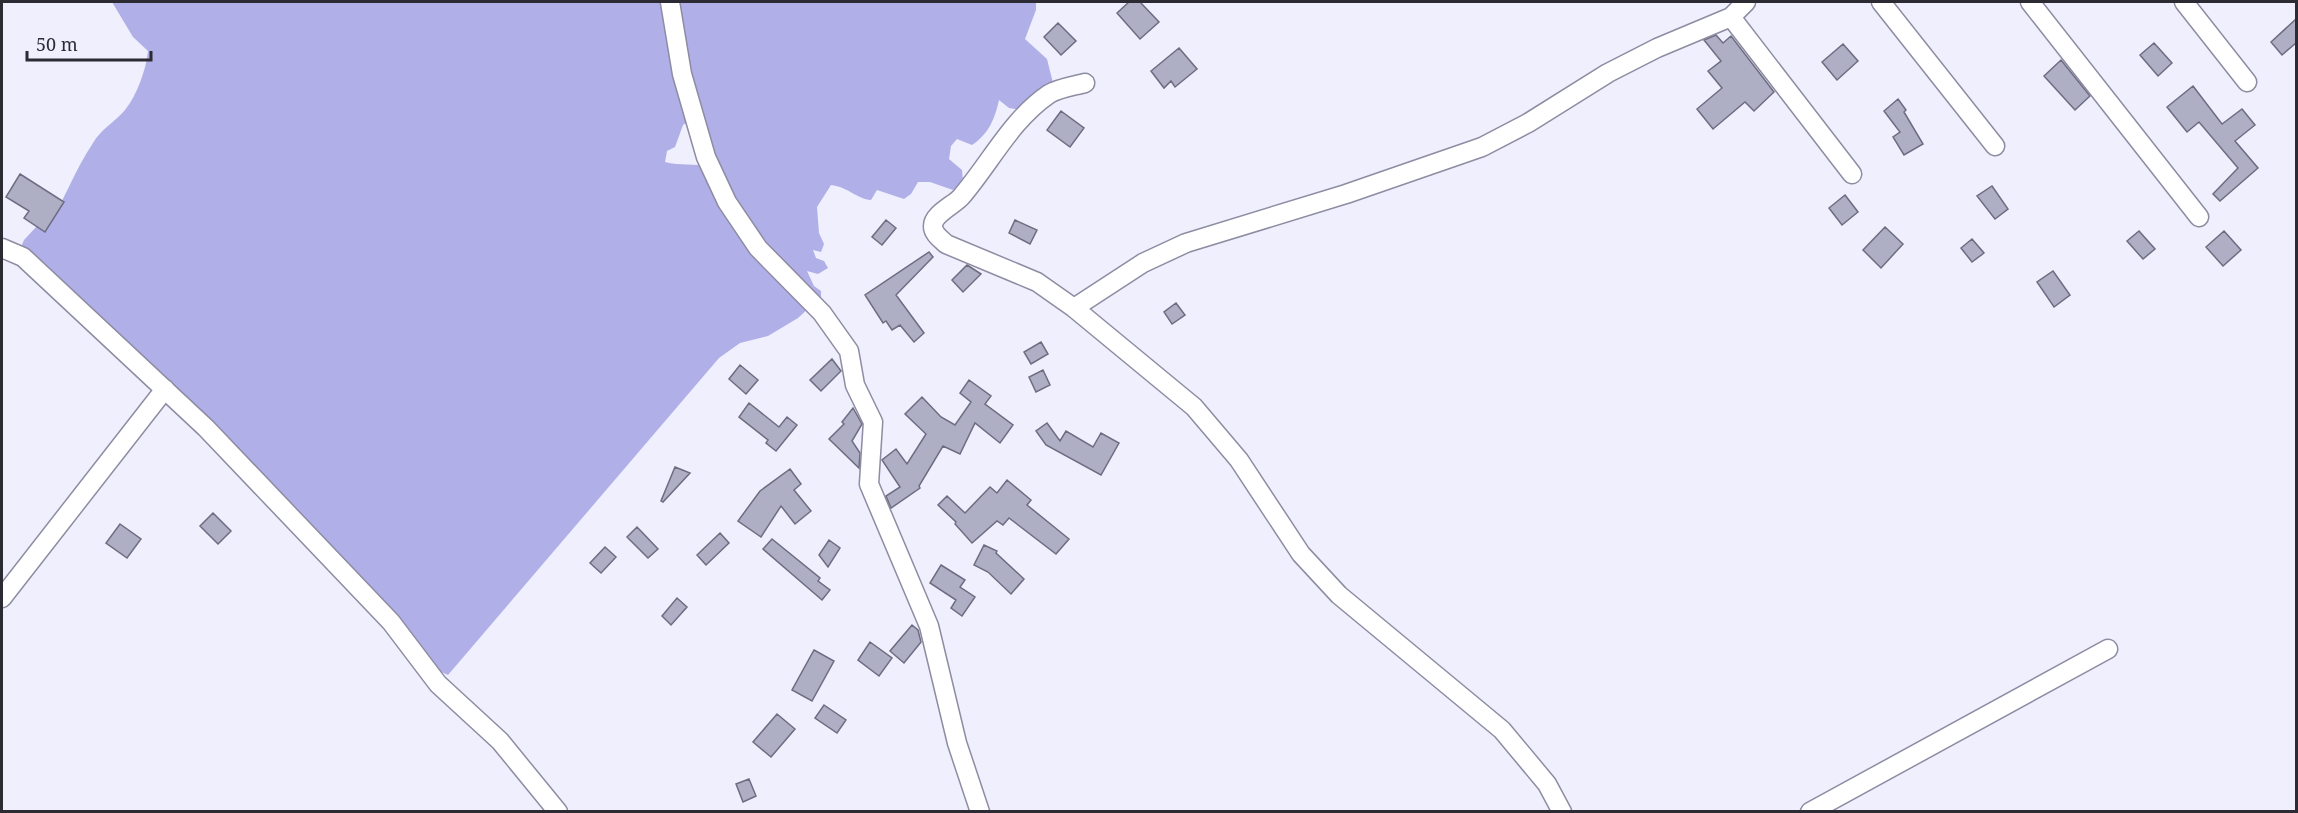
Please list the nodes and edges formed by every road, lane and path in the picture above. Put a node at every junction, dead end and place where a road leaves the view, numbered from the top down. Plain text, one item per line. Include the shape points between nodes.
1 (670, 2) edge
2 (1746, 2) edge
3 (1881, 2) edge
4 (2030, 2) edge
5 (2184, 2) edge
6 (1731, 17) junction
7 (2247, 82) dead end
8 (1085, 83) dead end
9 (1995, 146) dead end
10 (1852, 174) dead end
11 (2199, 218) dead end
12 (2, 248) edge
13 (1074, 308) junction
14 (165, 389) junction
15 (2, 598) edge
16 (2108, 649) dead end
17 (558, 812) edge
18 (980, 812) edge
19 (1562, 812) edge
20 (1810, 812) edge

1 - 18 street via 682,74 713,174 758,248 822,313 849,351 855,384 873,422 869,484 929,626 957,743
2 - 6 street
3 - 9 street
4 - 11 street
5 - 7 street
6 - 10 street
6 - 13 street via 1608,73 1482,147 1186,243 1143,263
8 - 13 street via 1052,93 1028,111 933,226 946,244 1037,282
12 - 14 street via 23,257
13 - 19 street via 1194,407 1239,460 1301,554 1339,595 1502,730 1547,784
14 - 15 street
14 - 17 street via 391,622 438,684 500,741
16 - 20 street

